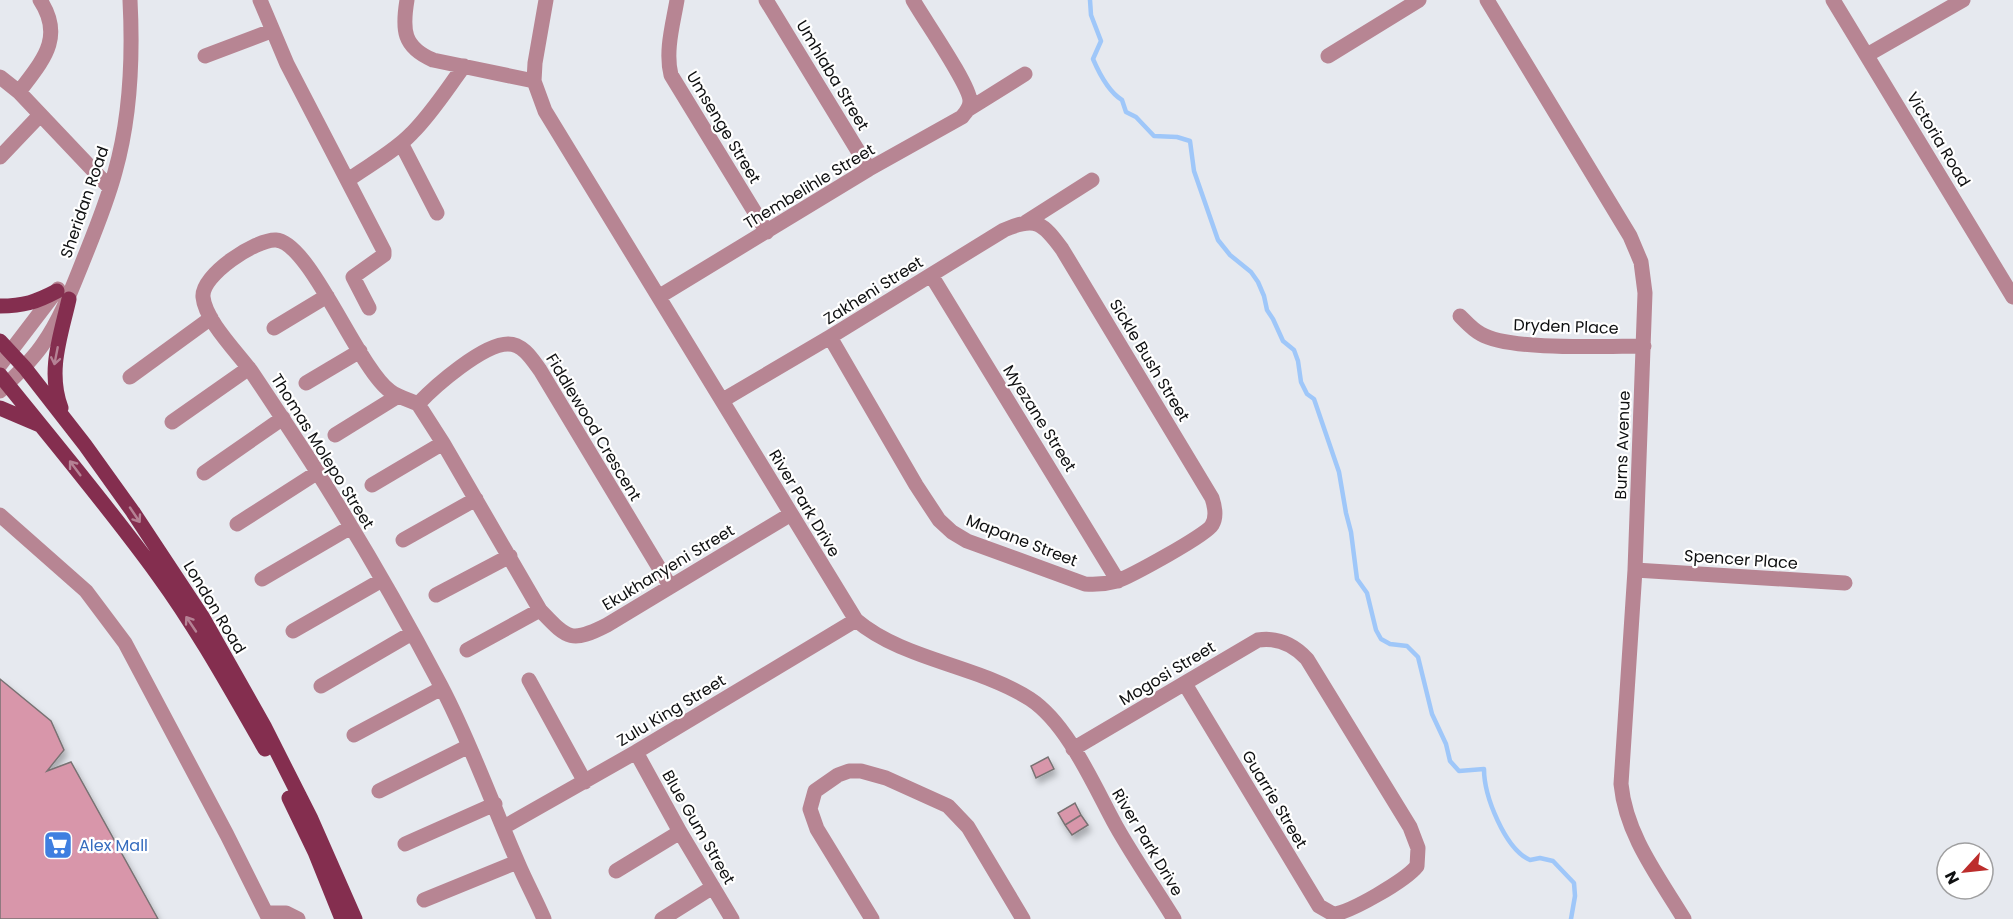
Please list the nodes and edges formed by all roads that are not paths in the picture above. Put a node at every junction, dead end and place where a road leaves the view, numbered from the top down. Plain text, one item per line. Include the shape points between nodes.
1 (40, 0) edge
2 (130, 0) edge
3 (260, 0) edge
4 (407, 0) edge
5 (546, 0) edge
6 (677, 0) edge
7 (766, 0) edge
8 (913, 0) edge
9 (1419, 0) edge
10 (1487, 0) edge
11 (1833, 0) edge
12 (1963, 0) edge
13 (271, 31) junction
14 (1867, 55) junction
15 (205, 56) dead end
16 (1328, 56) dead end
17 (464, 66) junction
18 (1025, 74) dead end
19 (0, 77) edge
20 (534, 81) junction
21 (19, 92) junction
22 (970, 105) junction
23 (40, 115) junction
24 (401, 143) junction
25 (0, 157) edge
26 (869, 169) junction
27 (348, 180) junction
28 (1092, 180) dead end
29 (110, 188) junction
30 (437, 213) dead end
31 (1026, 222) junction
32 (767, 232) junction
33 (931, 275) junction
34 (63, 295) junction
35 (327, 296) junction
36 (660, 296) junction
37 (2013, 297) edge
38 (0, 306) edge
39 (369, 308) dead end
40 (1460, 316) dead end
41 (211, 318) junction
42 (274, 328) dead end
43 (830, 337) junction
44 (1644, 346) junction
45 (5, 347) edge
46 (360, 351) junction
47 (0, 365) edge
48 (25, 368) junction
49 (249, 368) junction
50 (130, 377) dead end
51 (306, 383) dead end
52 (2, 384) edge
53 (398, 396) junction
54 (723, 400) junction
55 (418, 404) junction
56 (0, 408) edge
57 (283, 418) junction
58 (66, 421) junction
59 (172, 422) dead end
60 (43, 426) junction
61 (335, 435) dead end
62 (443, 443) junction
63 (318, 472) junction
64 (204, 473) dead end
65 (372, 485) dead end
66 (476, 499) junction
67 (791, 514) junction
68 (0, 515) edge
69 (1215, 516) joint
70 (237, 524) dead end
71 (351, 527) junction
72 (403, 540) dead end
73 (510, 556) junction
74 (1635, 570) junction
75 (262, 579) dead end
76 (382, 580) junction
77 (1118, 581) junction
78 (1845, 583) dead end
79 (670, 586) junction
80 (436, 595) dead end
81 (540, 610) junction
82 (856, 620) junction
83 (293, 631) dead end
84 (412, 633) junction
85 (467, 650) dead end
86 (529, 680) dead end
87 (1185, 684) junction
88 (321, 686) dead end
89 (442, 688) junction
90 (354, 735) dead end
91 (469, 746) junction
92 (1073, 749) junction
93 (636, 752) junction
94 (585, 782) junction
95 (379, 791) dead end
96 (495, 804) junction
97 (504, 828) junction
98 (680, 832) junction
99 (405, 844) dead end
100 (518, 862) junction
101 (616, 871) dead end
102 (712, 887) junction
103 (424, 900) dead end
104 (1337, 915) edge
105 (268, 916) edge
106 (539, 917) edge
107 (298, 919) edge
108 (342, 919) edge
109 (355, 919) edge
110 (662, 919) edge
111 (732, 919) edge
112 (872, 919) edge
113 (1023, 919) edge
114 (1174, 919) edge
115 (1684, 919) edge

1 - 21 street via 49,13 51,36 43,59
2 - 29 street, Sheridan Road via 130,87 123,141
3 - 13 street
4 - 17 street via 405,33 410,45 433,60
5 - 20 street, River Park Drive
6 - 32 street, Umsenge Street via 668,51 671,75
7 - 26 street, Umhlaba Street
8 - 22 street via 964,84
9 - 16 street
10 - 44 street, Burns Avenue via 1636,249 1644,277
11 - 14 street, Victoria Road
12 - 14 street
13 - 15 street
13 - 27 street
14 - 37 street, Victoria Road
17 - 20 street
17 - 24 street via 429,115
18 - 22 street, Thembelihle Street
19 - 21 street
20 - 36 street, River Park Drive via 545,111
21 - 23 street
22 - 26 street, Thembelihle Street via 962,117
23 - 25 street
23 - 29 street
24 - 27 street
24 - 30 street
26 - 32 street, Thembelihle Street
27 - 39 street via 384,251 384,255 353,277
28 - 31 street, Zakheni Street
29 - 34 street, Sheridan Road via 79,271
31 - 33 street, Zakheni Street via 1004,230
31 - 69 street, Sickle Bush Street via 1044,227 1062,249 1212,498
32 - 36 street, Thembelihle Street
33 - 43 street, Zakheni Street
33 - 77 street, Myezane Street
34 - 38 main road via 20,306
34 - 45 street, Sheridan Road
34 - 48 street, Sheridan Road via 44,344
34 -> 58 main road via 53,378
35 - 41 street, Thomas Molepo Street via 293,247 275,240 264,242 209,279 203,298
35 - 42 street
35 - 46 street, Thomas Molepo Street
36 - 54 street, River Park Drive
40 - 44 street, Dryden Place via 1483,336 1522,345
41 - 49 street, Thomas Molepo Street
41 - 50 street
43 - 54 street, Zakheni Street
43 - 77 street, Mapane Street via 916,485 939,520 952,532 1085,584
44 - 74 street, Burns Avenue
45 - 47 street, Sheridan Road
45 - 48 main road, London Road
46 - 51 street
46 - 53 street, Thomas Molepo Street via 388,390
48 - 52 street, Sheridan Road
48 - 58 main road, London Road
49 - 57 street, Thomas Molepo Street
49 - 59 street
52 - 60 main road, London Road
53 - 55 street, Thomas Molepo Street
53 - 61 street
54 - 67 street, River Park Drive
55 - 62 street
55 - 79 street, Fiddlewood Crescent via 452,373 488,351 509,344 520,347 540,370
56 - 60 main road
57 - 63 street, Thomas Molepo Street
57 - 64 street
58 -> 109 main road, London Road via 133,512 203,618 264,726
108 -> 60 main road, London Road via 269,757 204,643 158,575
62 - 65 street
62 - 66 street
63 - 70 street
63 - 71 street, Thomas Molepo Street
66 - 72 street
66 - 73 street
67 - 79 street, Ekukhanyeni Street
67 - 82 street, River Park Drive
68 - 105 street via 86,591 119,634
69 - 77 street, Mapane Street via 1213,525 1200,536
71 - 75 street
71 - 76 street, Thomas Molepo Street
73 - 80 street
73 - 81 street
74 - 78 street, Spencer Place
74 - 115 street, Burns Avenue via 1623,800 1638,843
76 - 83 street
76 - 84 street, Thomas Molepo Street
79 - 81 street, Ekukhanyeni Street via 581,636 561,632
81 - 85 street
82 - 92 street, River Park Drive via 887,641 1028,698 1053,719
82 - 93 street, Zulu King Street
84 - 88 street
84 - 89 street, Thomas Molepo Street
86 - 94 street
87 - 92 street, Mogosi Street
87 - 104 street, Guarrie Street via 1313,898 1319,906
87 - 104 street, Mogosi Street via 1258,640 1281,641 1307,659 1410,827 1418,848 1417,866 1404,879
89 - 90 street
89 - 91 street, Thomas Molepo Street
91 - 95 street
91 - 96 street, Thomas Molepo Street
92 - 114 street, River Park Drive
93 - 94 street, Zulu King Street
93 - 98 street, Blue Gum Street
94 - 97 street, Zulu King Street
96 - 97 street, Thomas Molepo Street
96 - 99 street
97 - 100 street, Thomas Molepo Street
98 - 101 street
98 - 102 street, Blue Gum Street
100 - 103 street
100 - 106 street, Thomas Molepo Street
102 - 110 street
102 - 111 street, Blue Gum Street
105 - 107 street via 286,913
112 - 113 street via 817,830 810,809 815,791 849,771 886,778 948,806 968,827

